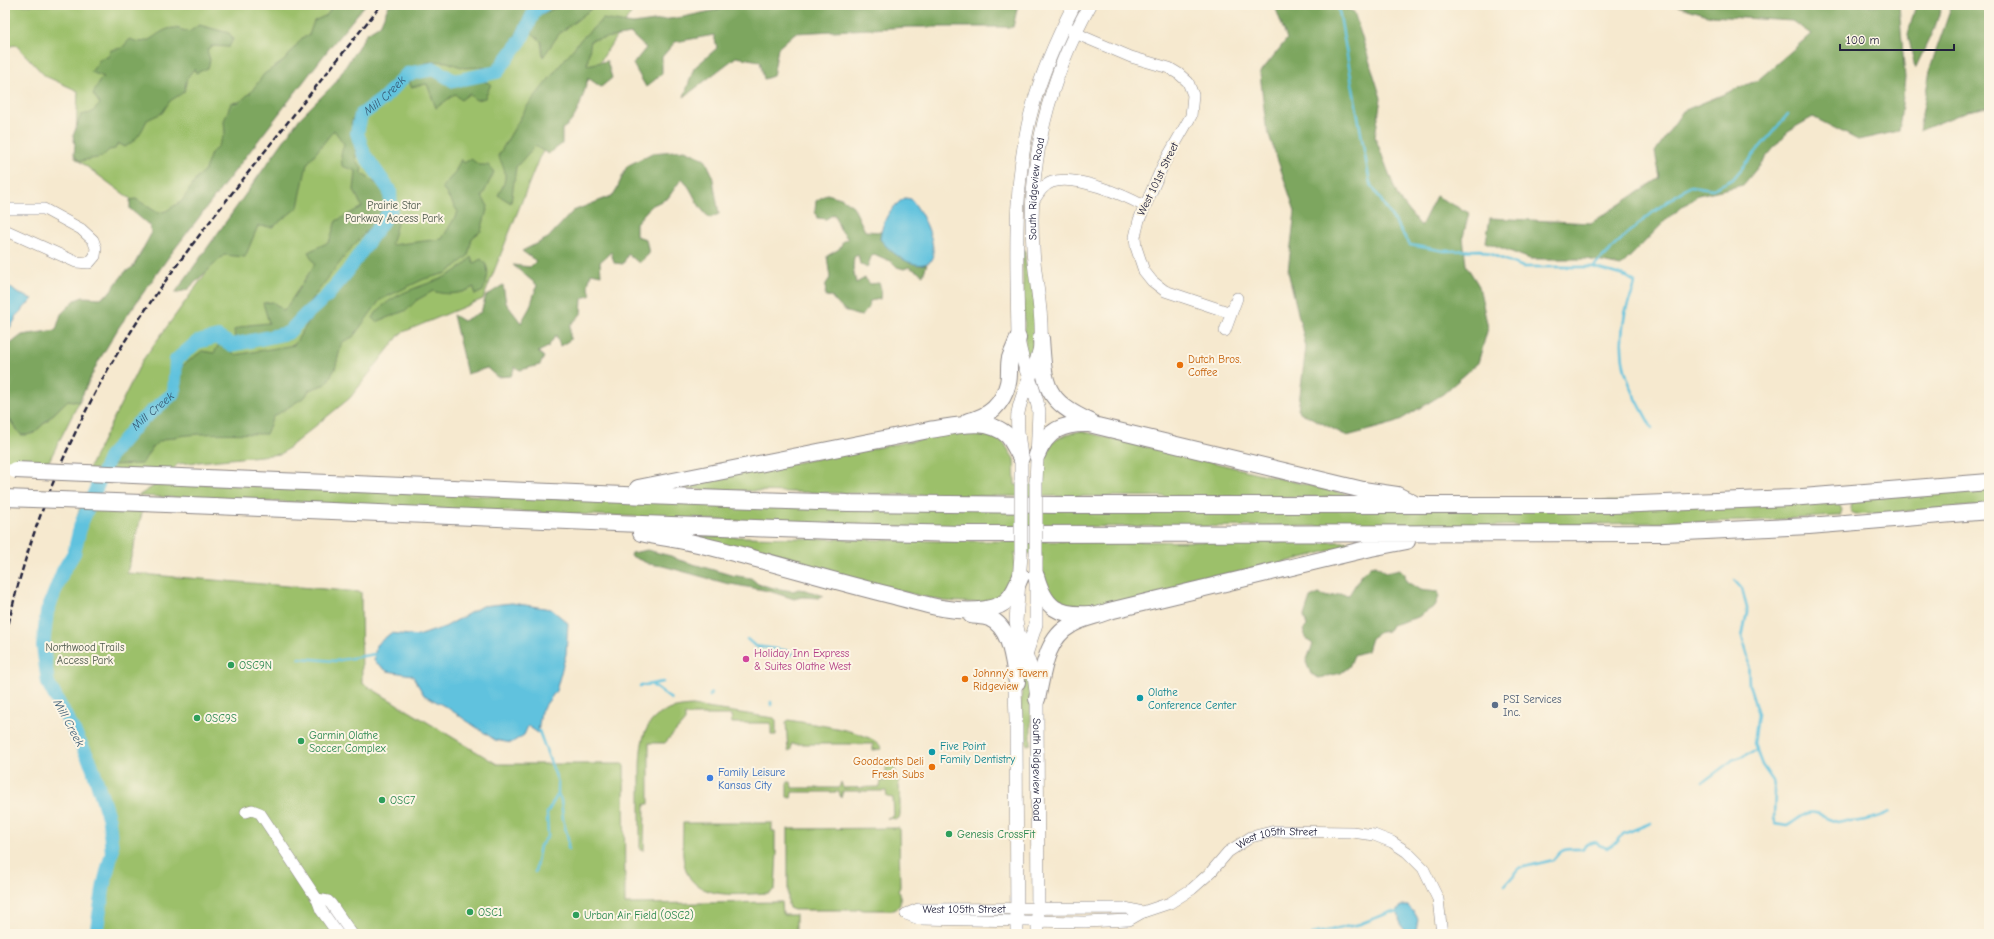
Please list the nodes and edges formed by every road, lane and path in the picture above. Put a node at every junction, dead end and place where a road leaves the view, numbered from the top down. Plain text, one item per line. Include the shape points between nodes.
1 (1074, 5) edge
2 (1090, 5) edge
3 (1064, 25) junction
4 (1075, 32) junction
5 (1036, 166) junction
6 (1020, 173) junction
7 (1053, 182) junction
8 (1034, 186) junction
9 (1033, 202) junction
10 (1144, 206) junction
11 (5, 209) edge
12 (5, 230) edge
13 (1237, 298) dead end
14 (1231, 313) junction
15 (1225, 331) dead end
16 (1018, 338) junction
17 (1041, 338) junction
18 (1029, 380) junction
19 (1107, 428) junction
20 (930, 430) junction
21 (1037, 455) junction
22 (1021, 458) junction
23 (10, 470) edge
24 (1989, 482) edge
25 (600, 494) junction
26 (5, 498) edge
27 (1419, 506) junction
28 (1986, 512) edge
29 (615, 523) junction
30 (1436, 534) junction
31 (1028, 576) junction
32 (962, 611) junction
33 (1109, 611) junction
34 (1026, 656) junction
35 (1017, 682) junction
36 (1037, 699) junction
37 (246, 812) dead end
38 (317, 899) junction
39 (1017, 914) junction
40 (1038, 914) junction
41 (338, 934) edge
42 (352, 934) edge
43 (1017, 934) edge
44 (1038, 934) edge
45 (1442, 934) edge

1 - 3 main road, South Ridgeview Road
2 - 4 main road, South Ridgeview Road
3 - 4 street, West 101st Street
3 - 6 main road, South Ridgeview Road via 1042,74 1032,108
4 - 5 main road, South Ridgeview Road via 1049,104
4 - 10 street, West 101st Street via 1131,57 1174,70 1188,82 1193,103 1191,116 1170,151
5 - 7 street via 1039,172
5 - 8 main road, South Ridgeview Road
6 - 8 main road
6 - 16 main road, South Ridgeview Road
7 - 9 street via 1043,188
7 - 10 street via 1096,186
8 - 9 main road, South Ridgeview Road
9 - 17 main road, South Ridgeview Road via 1032,248
10 - 14 street, West 101st Street via 1136,228 1136,247 1141,265 1152,281 1173,295
11 - 12 street via 44,209 81,229 93,240 95,256 89,263 76,262
13 - 14 street
14 - 15 street
16 - 18 main road, South Ridgeview Road
16 - 20 highway via 1010,359 1008,382 1002,399 994,410 971,421
17 - 18 main road, South Ridgeview Road
17 - 19 highway via 1043,373 1052,396 1062,407 1075,415
18 - 21 main road, South Ridgeview Road via 1039,411
18 - 22 main road, South Ridgeview Road via 1017,423
19 - 21 highway via 1089,424 1067,425 1047,438 1041,444
19 - 27 highway via 1363,490 1397,495
20 - 22 highway via 972,425 991,426 1008,437
20 - 25 highway via 683,481
21 - 31 main road, South Ridgeview Road, bridge via 1036,555
22 - 31 main road, South Ridgeview Road, bridge via 1021,555
23 - 25 highway, bridge
24 - 27 highway via 1852,494 1727,501 1614,505
25 - 27 highway via 929,504
26 - 29 highway, bridge
28 - 30 highway via 1714,531
29 - 30 highway via 834,532 964,534
29 - 32 highway via 642,533 706,546 826,580
30 - 33 highway
31 - 32 highway via 1004,603 986,609
31 - 33 highway via 1050,605 1059,611 1071,615
31 - 34 main road, South Ridgeview Road via 1036,624
31 - 34 main road, South Ridgeview Road via 1017,604 1016,621
32 - 35 highway via 991,619 1002,629 1008,640
33 - 36 highway via 1071,624 1057,636 1046,656
34 - 35 main road, South Ridgeview Road
34 - 36 main road, South Ridgeview Road via 1034,676
35 - 39 main road, South Ridgeview Road
36 - 40 main road, South Ridgeview Road
37 - 38 street via 252,810 260,813
38 - 41 street via 321,910
38 - 42 street via 331,904
39 - 39 street, West 105th Street via 918,909 906,914 919,919
39 - 40 street, West 105th Street
39 - 43 main road, South Ridgeview Road
40 - 44 main road, South Ridgeview Road
40 - 45 street, West 105th Street via 1128,920 1170,903 1199,883 1235,846 1251,837 1267,832 1352,832 1374,835 1392,842 1423,868 1438,899

